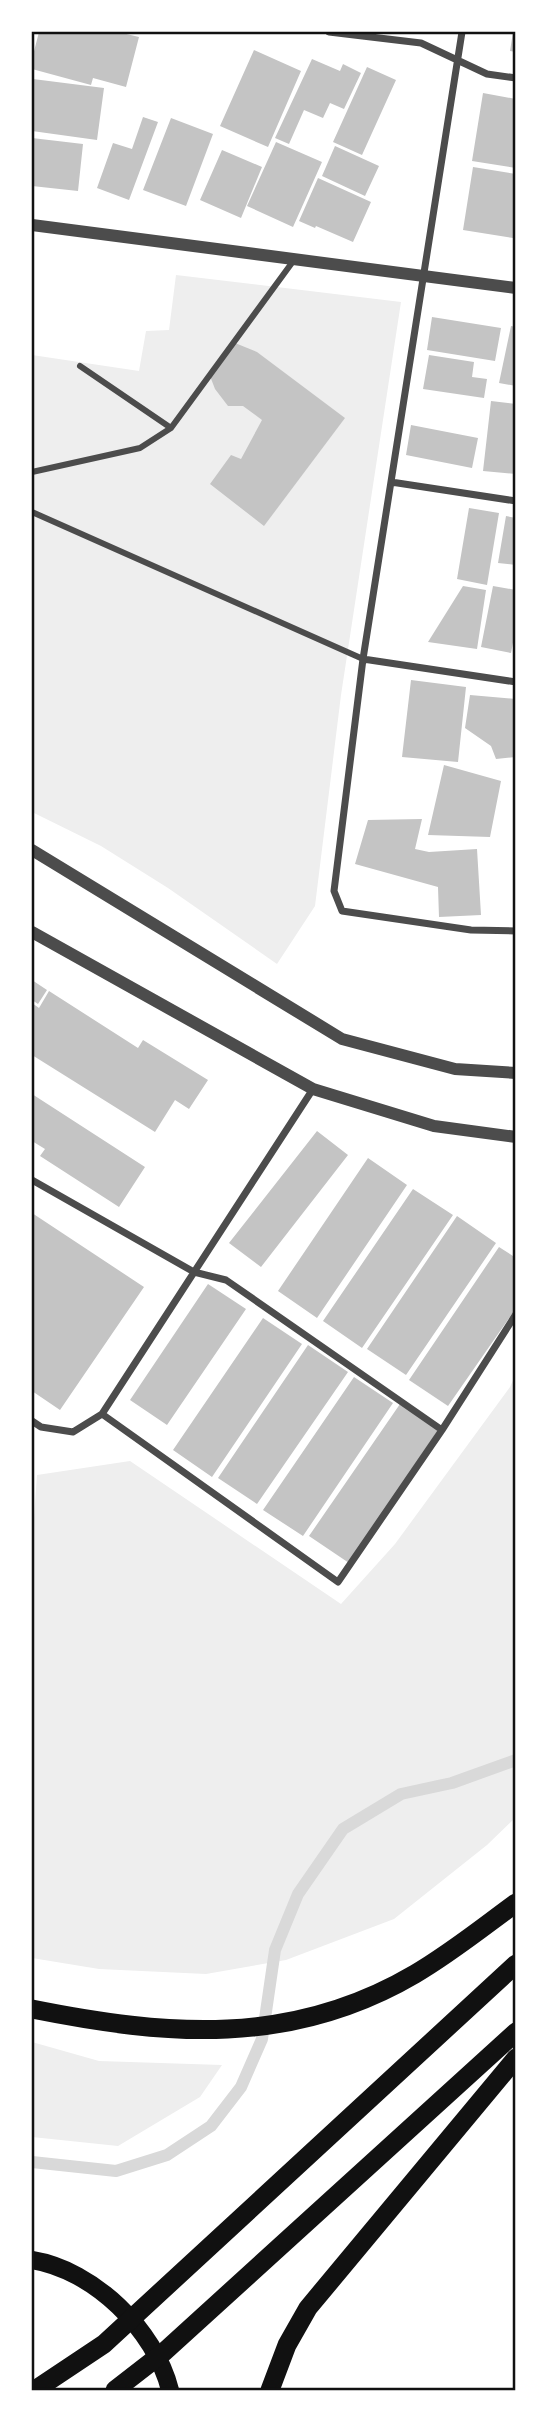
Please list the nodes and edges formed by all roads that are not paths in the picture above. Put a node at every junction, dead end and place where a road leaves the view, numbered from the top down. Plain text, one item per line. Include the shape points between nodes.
1 (329, 32) edge
2 (462, 32) edge
3 (457, 61) junction
4 (516, 78) edge
5 (32, 225) edge
6 (294, 260) junction
7 (424, 274) junction
8 (516, 288) edge
9 (80, 366) dead end
10 (171, 428) junction
11 (32, 472) edge
12 (391, 482) junction
13 (516, 501) edge
14 (32, 512) edge
15 (363, 659) junction
16 (516, 682) edge
17 (32, 850) edge
18 (516, 931) edge
19 (32, 932) edge
20 (516, 1073) edge
21 (313, 1089) junction
22 (516, 1137) edge
23 (32, 1180) edge
24 (194, 1272) junction
25 (516, 1314) edge
26 (102, 1414) junction
27 (32, 1422) edge
28 (442, 1430) junction
29 (516, 1903) edge
30 (516, 1964) edge
31 (32, 2009) edge
32 (516, 2032) edge
33 (516, 2058) edge
34 (32, 2260) edge
35 (35, 2390) edge
36 (115, 2390) edge
37 (170, 2390) edge
38 (270, 2390) edge

1 - 3 street via 421,43
2 - 3 street
3 - 4 street via 487,74
3 - 7 street
5 - 6 street
6 - 7 street
6 - 10 street
7 - 8 street
7 - 12 street
9 - 10 street
10 - 11 street via 140,448
12 - 13 street
12 - 15 street
14 - 15 street
15 - 16 street
15 - 18 street via 334,891 342,911 471,930
17 - 20 street via 342,1039 454,1069
19 - 21 street
21 - 22 street via 435,1126
21 - 24 street
23 - 24 street
24 - 26 street
24 - 28 street via 226,1280
25 - 28 street
26 - 27 street via 73,1432
26 - 28 street via 338,1582
29 - 31 highway via 447,1955 378,1993 307,2019 182,2031
30 - 35 highway via 104,2344
32 - 36 highway via 164,2352
33 - 38 highway via 308,2308
34 - 37 main road via 72,2274 130,2319 152,2348

